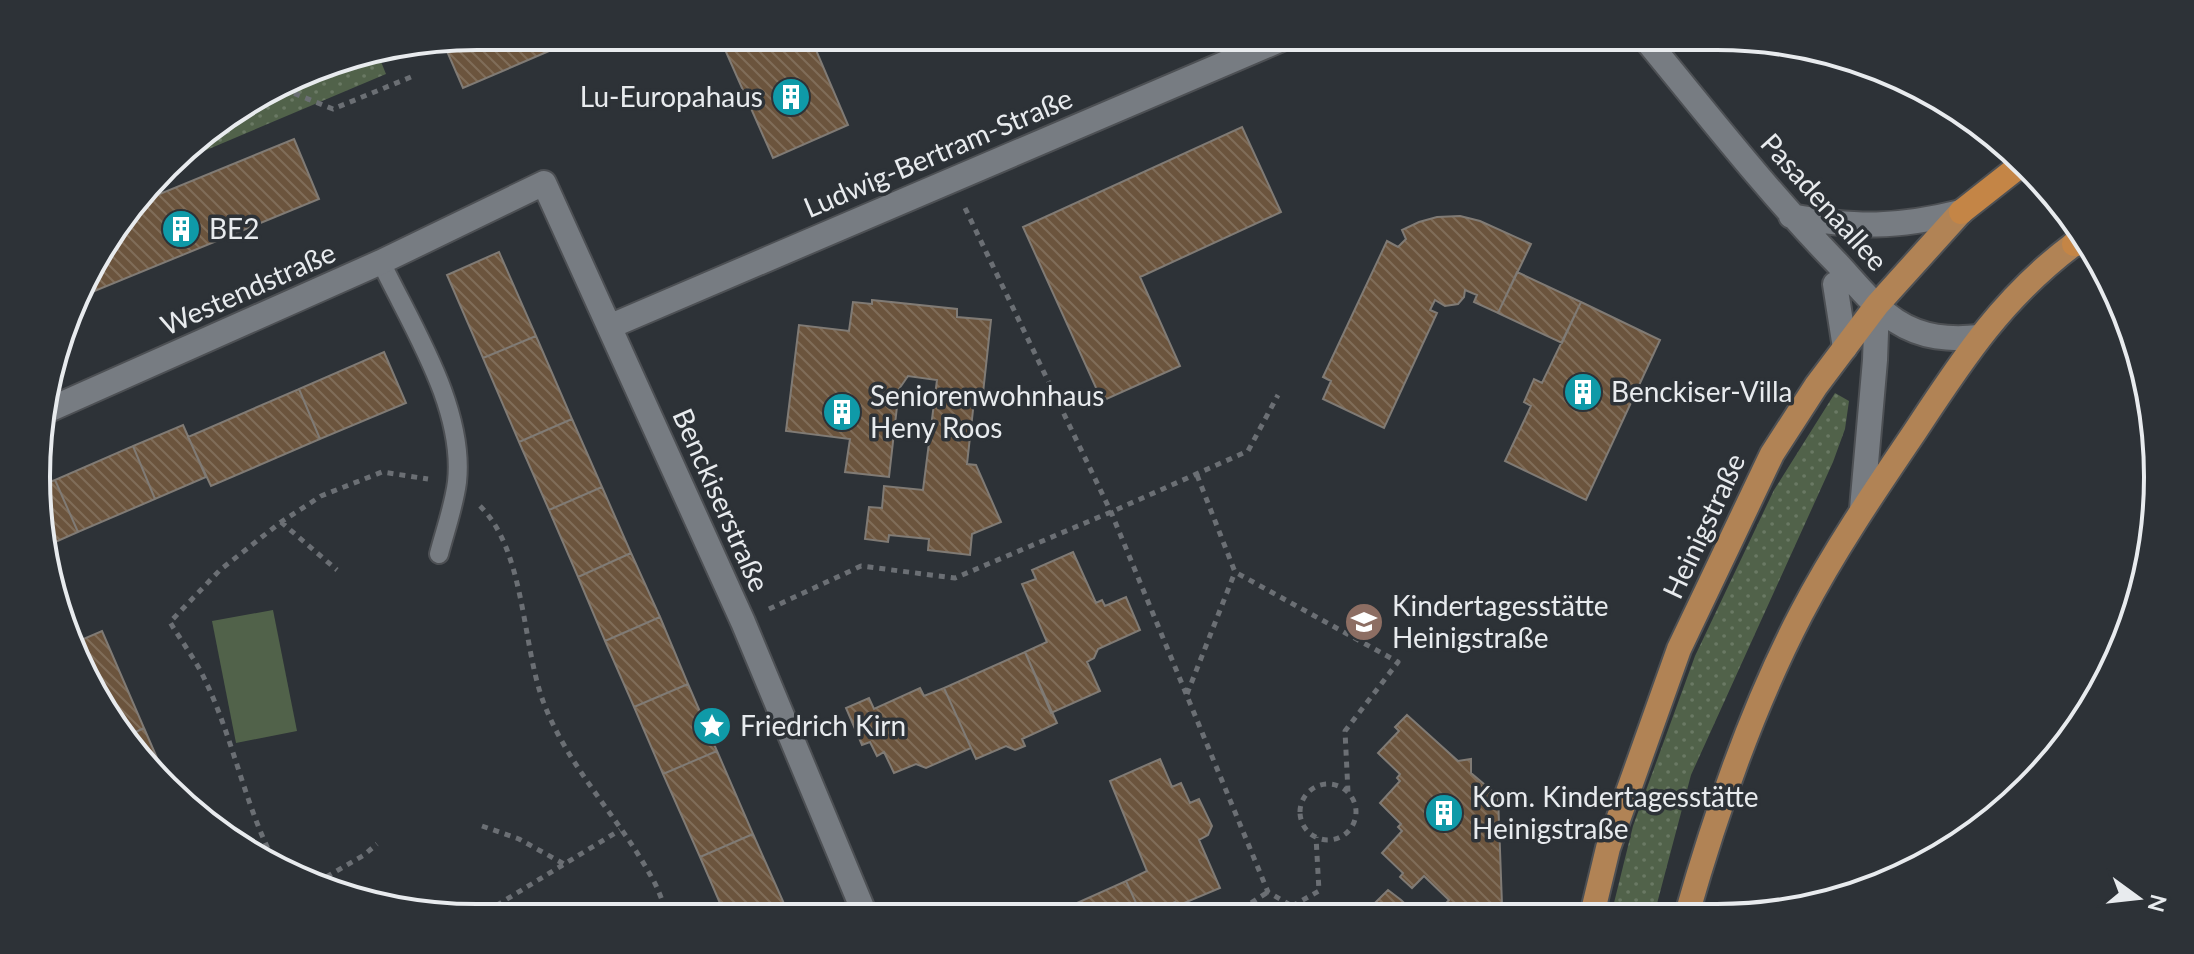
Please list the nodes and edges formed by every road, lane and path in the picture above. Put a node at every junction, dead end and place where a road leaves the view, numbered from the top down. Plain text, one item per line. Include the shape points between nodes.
1 (1256, 50) edge
2 (1639, 50) edge
3 (1655, 50) edge
4 (411, 77) dead end
5 (292, 92) edge
6 (2014, 170) edge
7 (952, 180) junction
8 (1961, 212) junction
9 (473, 216) joint
10 (1791, 216) junction
11 (2075, 245) edge
12 (381, 262) junction
13 (1835, 284) junction
14 (1877, 305) junction
15 (611, 326) junction
16 (1979, 337) junction
17 (1845, 348) junction
18 (1278, 395) dead end
19 (56, 407) edge
20 (1197, 475) junction
21 (457, 483) junction
22 (1862, 509) junction
23 (1111, 512) junction
24 (281, 522) junction
25 (439, 554) dead end
26 (337, 570) dead end
27 (1235, 572) junction
28 (743, 622) junction
29 (1187, 695) junction
30 (1348, 792) junction
31 (482, 826) dead end
32 (620, 830) junction
33 (1316, 837) junction
34 (377, 844) dead end
35 (268, 850) edge
36 (565, 865) junction
37 (328, 876) edge
38 (1268, 892) junction
39 (500, 904) edge
40 (663, 904) edge
41 (861, 904) edge
42 (1250, 904) edge
43 (1289, 904) edge
44 (1296, 904) edge
45 (1595, 904) edge
46 (1690, 904) edge

1 - 7 street, Ludwig-Bertram-Straße
2 - 13 street, Pasadenaallee
3 - 10 street, Pasadenaallee
4 - 5 path via 333,109
6 - 8 highway
7 - 15 street, Ludwig-Bertram-Straße
7 - 23 path
8 - 10 street via 1881,226
8 - 14 main road, Heinigstraße
9 - 12 street, Westendstraße
9 - 15 street, Benckiserstraße via 544,183
10 - 14 street, Pasadenaallee
11 - 16 main road via 2045,266
12 - 19 street, Westendstraße
12 - 21 lane via 450,411
13 - 14 street, Pasadenaallee via 1856,302
13 - 17 street
14 - 16 street via 1924,334 1950,340
14 - 17 main road, Heinigstraße
14 - 22 street
15 - 28 street, Benckiserstraße
16 - 22 main road
17 - 45 main road, Heinigstraße via 1772,454 1679,649 1608,848
18 - 20 path via 1248,451
20 - 23 path
20 - 27 path
21 - 24 path via 382,472 321,496
21 - 25 lane
21 - 32 path via 490,516 507,550 543,699 566,752
22 - 46 main road via 1801,613 1760,701
23 - 28 path via 955,578 861,566
23 - 29 path
24 - 26 path
24 - 35 path via 220,570 170,622 205,679
27 - 29 path
27 - 30 path via 1398,662 1345,731
28 - 41 street, Benckiserstraße
29 - 38 path
30 - 33 path via 1356,807 1349,831 1333,839
30 - 33 path via 1321,785 1306,796 1303,823
31 - 36 path
32 - 36 path
32 - 40 path
33 - 44 path via 1319,891
34 - 37 path
36 - 39 path
38 - 42 path
38 - 43 path

